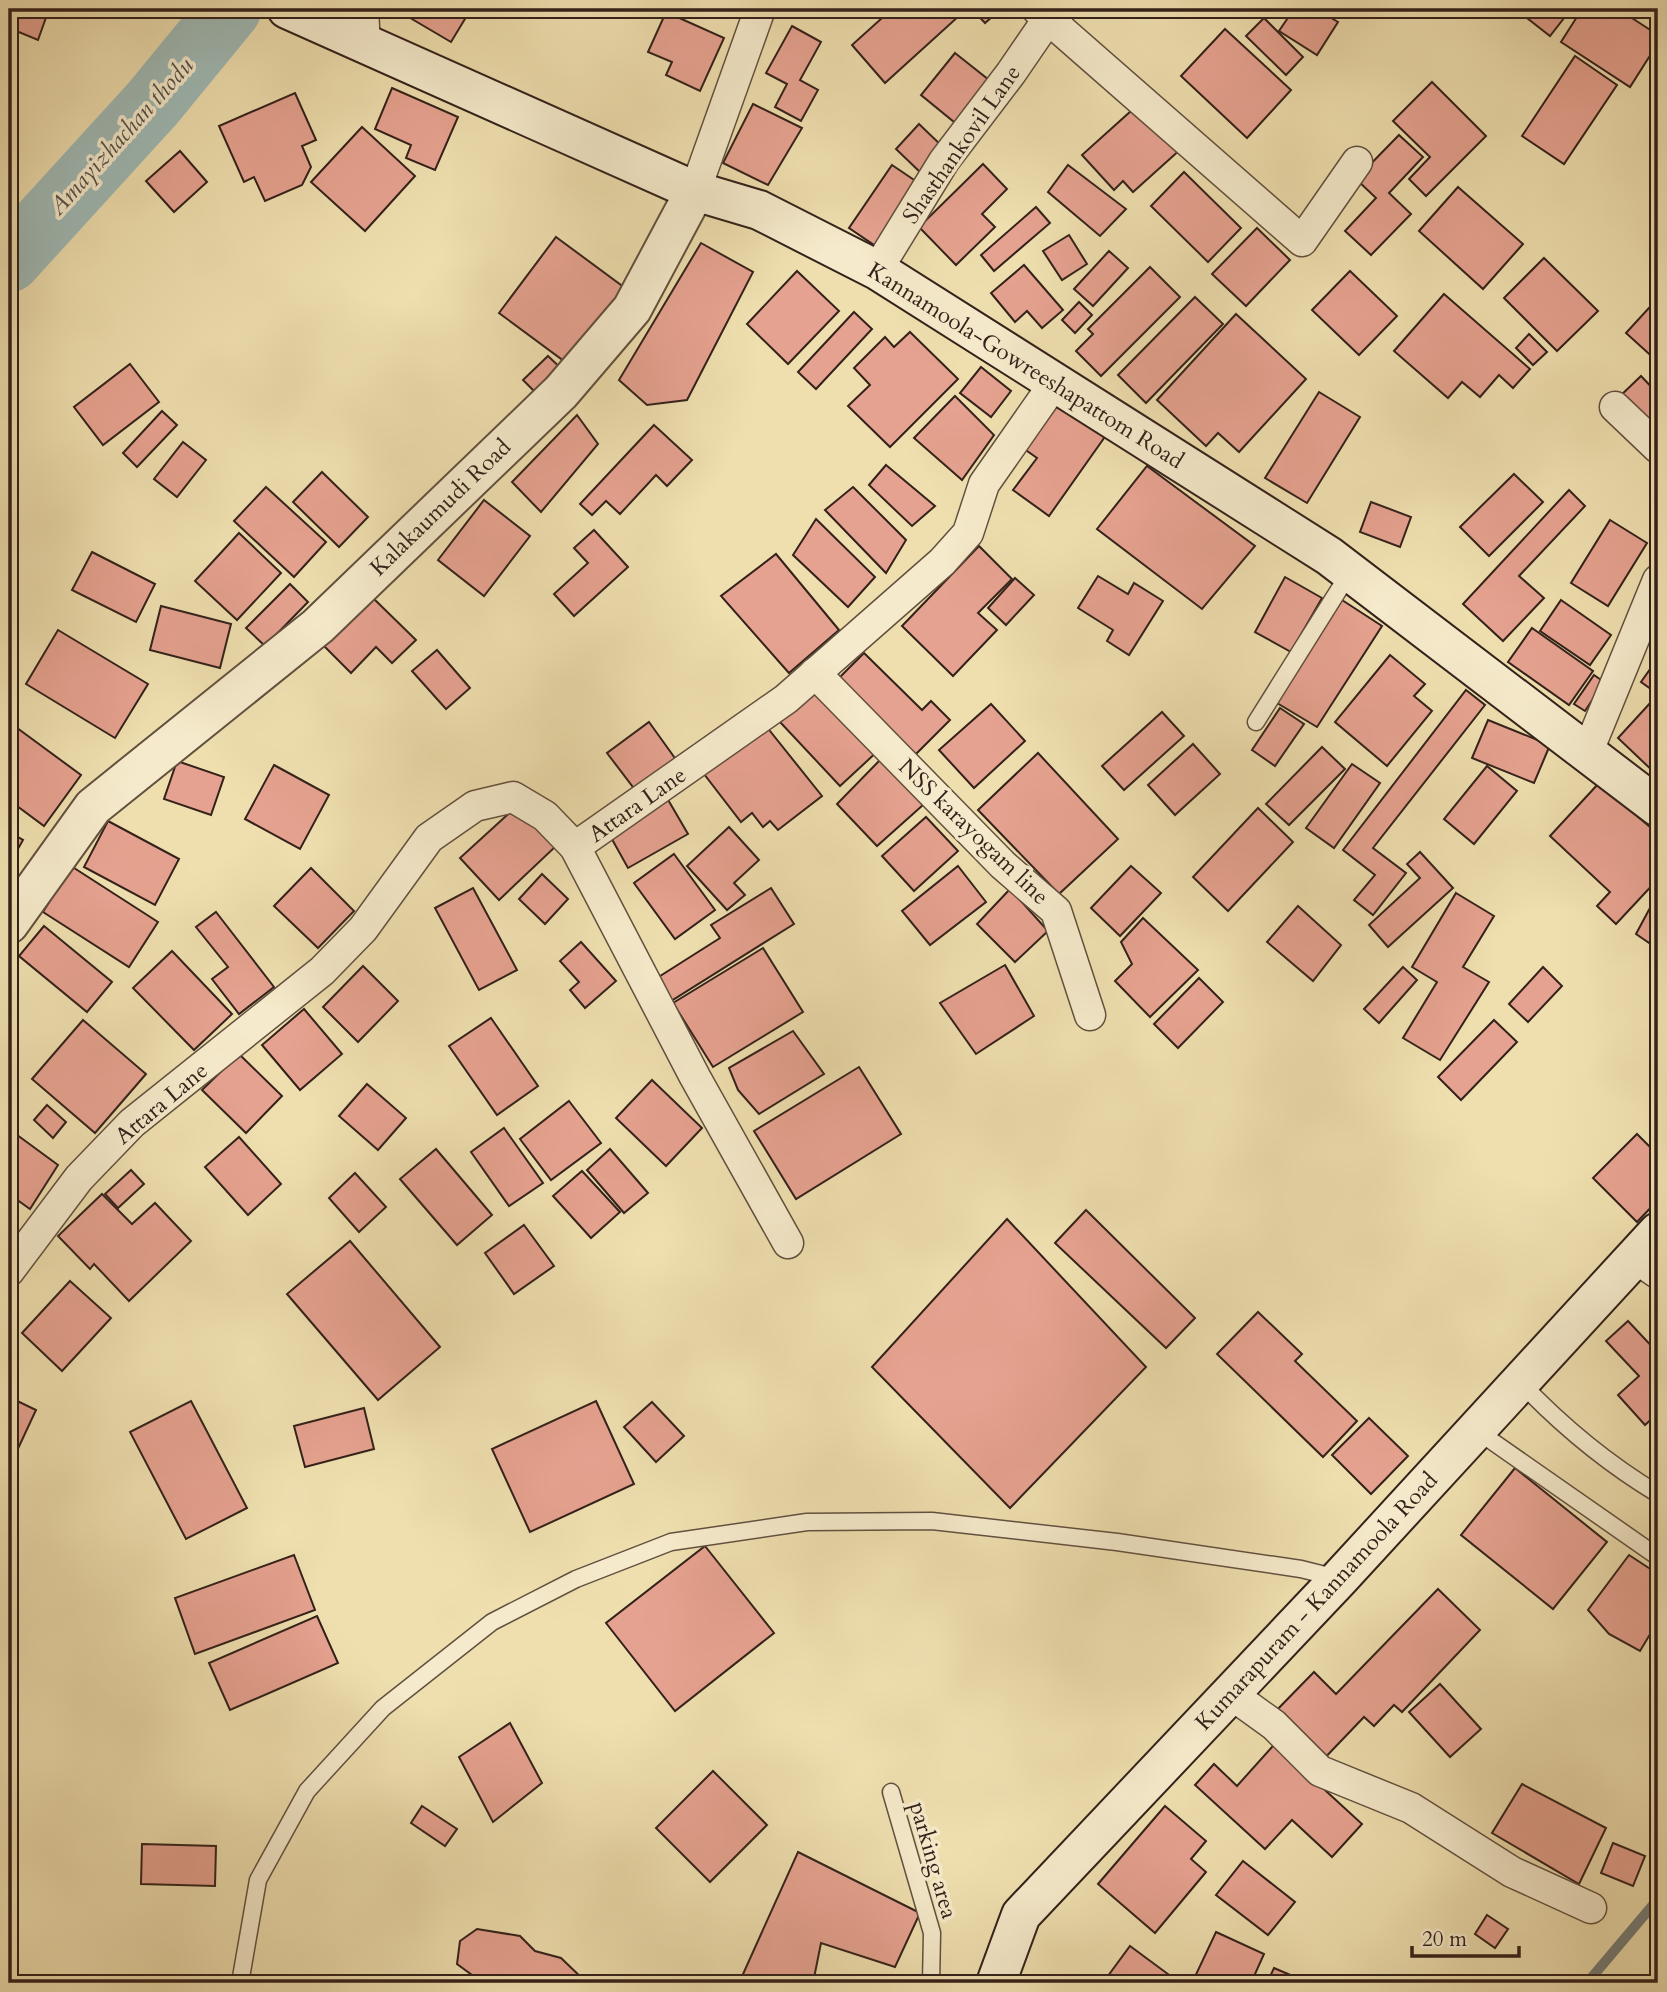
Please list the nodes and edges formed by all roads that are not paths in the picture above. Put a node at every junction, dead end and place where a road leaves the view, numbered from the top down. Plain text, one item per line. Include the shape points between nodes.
1 (287, 9) edge
2 (760, 9) edge
3 (1049, 12) edge
4 (354, 28) edge
5 (1357, 162) dead end
6 (695, 191) junction
7 (877, 270) junction
8 (1056, 381) junction
9 (1615, 407) dead end
10 (1658, 448) edge
11 (1350, 572) junction
12 (1658, 580) edge
13 (816, 673) junction
14 (1255, 722) dead end
15 (1588, 751) junction
16 (1658, 807) edge
17 (575, 847) junction
18 (9, 924) edge
19 (1090, 1015) dead end
20 (1658, 1232) edge
21 (788, 1243) dead end
22 (9, 1271) edge
23 (1644, 1272) edge
24 (1520, 1382) junction
25 (1476, 1430) junction
26 (1658, 1494) edge
27 (1658, 1557) edge
28 (1339, 1579) junction
29 (1231, 1694) junction
30 (891, 1791) dead end
31 (1591, 1908) dead end
32 (240, 1983) edge
33 (931, 1983) edge
34 (996, 1983) edge

1 - 4 main road, Kannamoola-Gowreeshapattom Road
2 - 6 street, Kalakaumudi Road
3 - 5 street via 1302,241
3 - 7 street, Shasthankovil Lane via 944,161
4 - 6 main road, Kannamoola-Gowreeshapattom Road
6 - 7 main road, Kannamoola-Gowreeshapattom Road via 759,210
6 - 18 main road, Kalakaumudi Road via 632,309 561,392 318,626 93,807
7 - 8 main road, Kannamoola-Gowreeshapattom Road
8 - 11 main road, Kannamoola-Gowreeshapattom Road
8 - 13 street, Attara Lane via 984,484 968,533 942,562
9 - 10 street
11 - 14 lane
11 - 15 main road, Kannamoola-Gowreeshapattom Road
12 - 15 street
13 - 17 street, Attara Lane via 786,699
13 - 19 street, NSS karayogam line via 1003,865 1056,911
15 - 16 main road, Kannamoola-Gowreeshapattom Road
17 - 21 street
17 - 22 street, Attara Lane via 545,816 513,797 475,806 429,838 363,929 322,971 132,1124 79,1178
20 - 23 main road, Kumarapuram - Kannamoola Road
23 - 24 main road, Kumarapuram - Kannamoola Road
24 - 25 main road, Kumarapuram - Kannamoola Road
24 - 26 lane via 1550,1414
25 - 27 lane
25 - 28 main road, Kumarapuram - Kannamoola Road
28 - 29 main road, Kumarapuram - Kannamoola Road
28 - 32 lane via 1301,1569 1117,1542 932,1521 807,1522 671,1542 576,1580 492,1622 383,1708 307,1790 258,1880
29 - 31 street via 1274,1725 1320,1771 1411,1808 1512,1872
29 - 34 main road, Kumarapuram - Kannamoola Road via 1021,1915
30 - 33 lane, parking area via 932,1933

